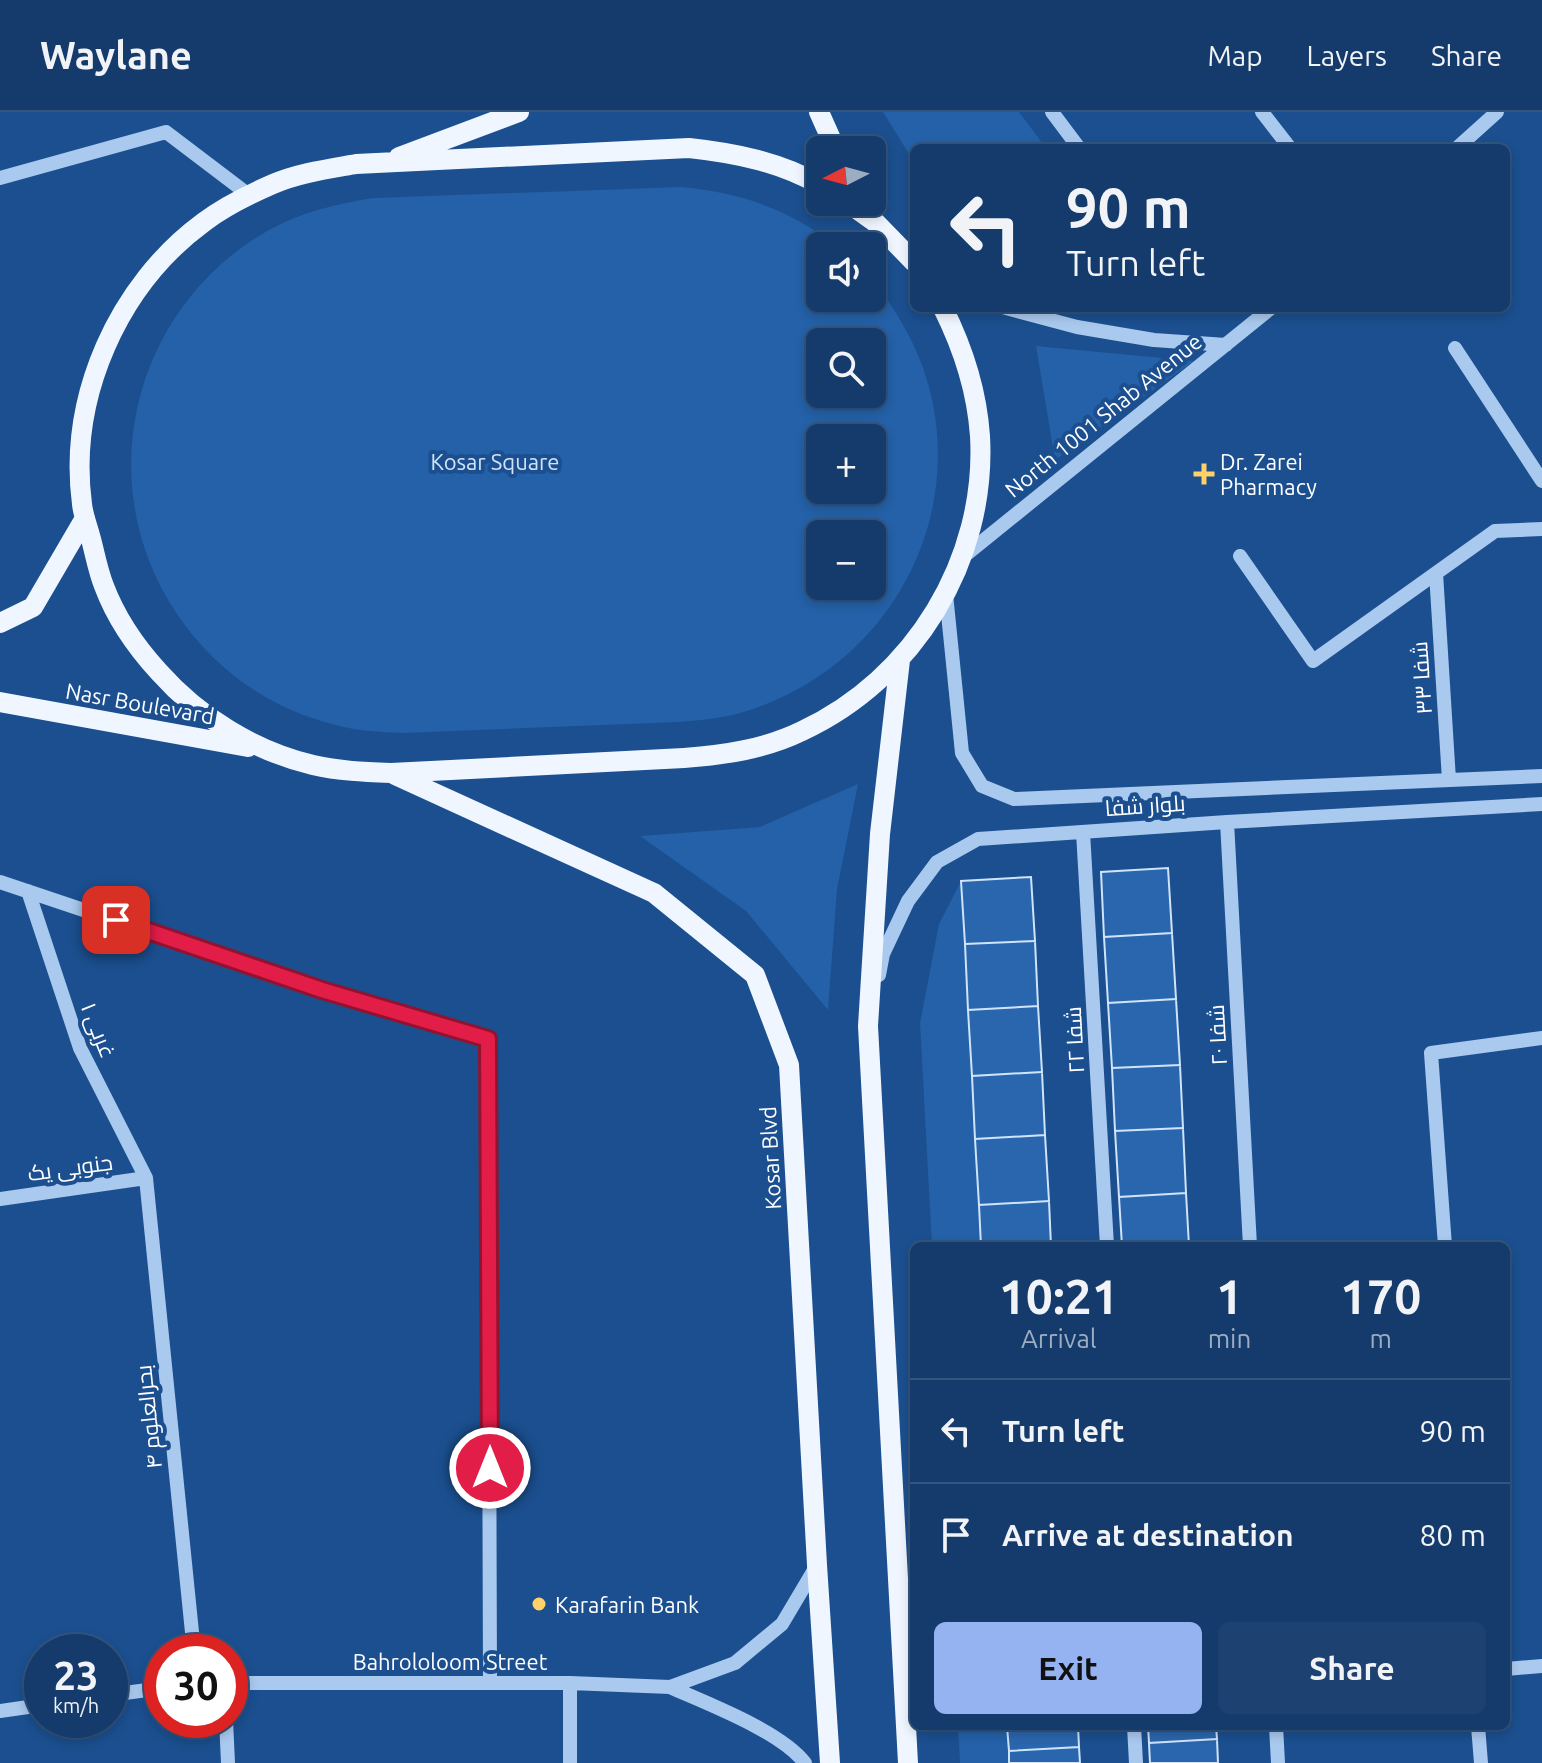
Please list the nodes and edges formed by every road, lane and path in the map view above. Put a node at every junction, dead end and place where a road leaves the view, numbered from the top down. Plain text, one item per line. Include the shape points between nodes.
1 (519, 112) edge
2 (819, 112) edge
3 (1052, 112) edge
4 (1262, 112) edge
5 (1497, 112) edge
6 (830, 136) edge
7 (1076, 144) edge
8 (1287, 144) edge
9 (1461, 144) edge
10 (380, 164) junction
11 (0, 178) edge
12 (806, 178) edge
13 (249, 195) junction
14 (867, 216) edge
15 (872, 216) edge
16 (875, 222) junction
17 (910, 258) edge
18 (945, 312) edge
19 (1022, 312) edge
20 (1266, 312) edge
21 (1226, 345) junction
22 (1455, 348) dead end
23 (1542, 481) edge
24 (85, 518) junction
25 (1542, 529) edge
26 (1240, 556) dead end
27 (963, 557) junction
28 (1436, 573) junction
29 (946, 594) junction
30 (0, 623) edge
31 (900, 660) junction
32 (0, 702) edge
33 (272, 752) junction
34 (391, 773) junction
35 (1542, 776) edge
36 (1449, 780) junction
37 (1542, 804) edge
38 (1227, 822) junction
39 (1083, 832) junction
40 (0, 882) edge
41 (28, 891) junction
42 (868, 1026) junction
43 (1542, 1038) edge
44 (146, 1178) junction
45 (0, 1199) edge
46 (1107, 1242) edge
47 (1250, 1242) edge
48 (1445, 1242) edge
49 (817, 1565) junction
50 (192, 1634) edge
51 (1542, 1666) edge
52 (1510, 1669) edge
53 (248, 1683) edge
54 (490, 1683) junction
55 (570, 1683) junction
56 (670, 1687) junction
57 (24, 1708) edge
58 (0, 1711) edge
59 (1134, 1730) edge
60 (1276, 1730) edge
61 (1478, 1730) edge
62 (227, 1738) edge
63 (228, 1763) edge
64 (570, 1763) edge
65 (805, 1763) edge
66 (830, 1763) edge
67 (908, 1763) edge
68 (1136, 1763) edge
69 (1278, 1763) edge
70 (1481, 1763) edge

1 - 10 main road
2 - 6 main road
3 - 7 street
4 - 8 street
5 - 9 street
10 - 12 main road via 689,148 730,153
10 - 13 main road via 316,170
11 - 13 street via 166,132
13 - 24 main road via 174,247 131,299 104,346 83,424
14 - 16 main road
15 - 16 main road
16 - 17 main road
18 - 27 main road via 964,356 980,436 976,504
19 - 21 street via 1154,340
20 - 21 street, North 1001 Shab Avenue
21 - 27 street, North 1001 Shab Avenue
22 - 23 street
24 - 30 main road via 33,607
24 - 33 main road via 103,584 143,655 201,712
25 - 28 street via 1495,531
26 - 28 street via 1313,661
27 - 29 main road
28 - 36 street, شفا ۳۳
29 - 31 main road
29 - 36 street, بلوار شفا via 962,753 982,786 1014,799
31 - 34 main road via 838,712 764,746 725,755
31 - 42 main road via 880,834
32 - 33 main road, Nasr Boulevard
33 - 34 main road via 350,772
34 - 49 main road, Kosar Blvd via 654,893 755,975 789,1065
35 - 36 street, بلوار شفا
37 - 38 street, بلوار شفا
38 - 39 street, بلوار شفا
38 - 47 street, شفا ۲۰
39 - 42 street, بلوار شفا via 978,839 937,862 908,901 883,954
39 - 46 street, شفا ۲۲
40 - 41 street
41 - 44 street, غربی ۱ via 80,1048
41 - 54 street via 322,990 488,1039
42 - 67 main road
43 - 48 street via 1431,1053
44 - 45 street, جنوبی یک
44 - 50 street, بحرالعلوم ۴
49 - 56 street via 782,1624 735,1663
49 - 66 main road, Kosar Blvd
51 - 52 street
53 - 54 street, Bahrololoom Street
54 - 55 street, Bahrololoom Street
55 - 56 street, Bahrololoom Street
55 - 64 street
56 - 65 street via 754,1725
57 - 58 street
59 - 68 street
60 - 69 street
61 - 70 street
62 - 63 street

